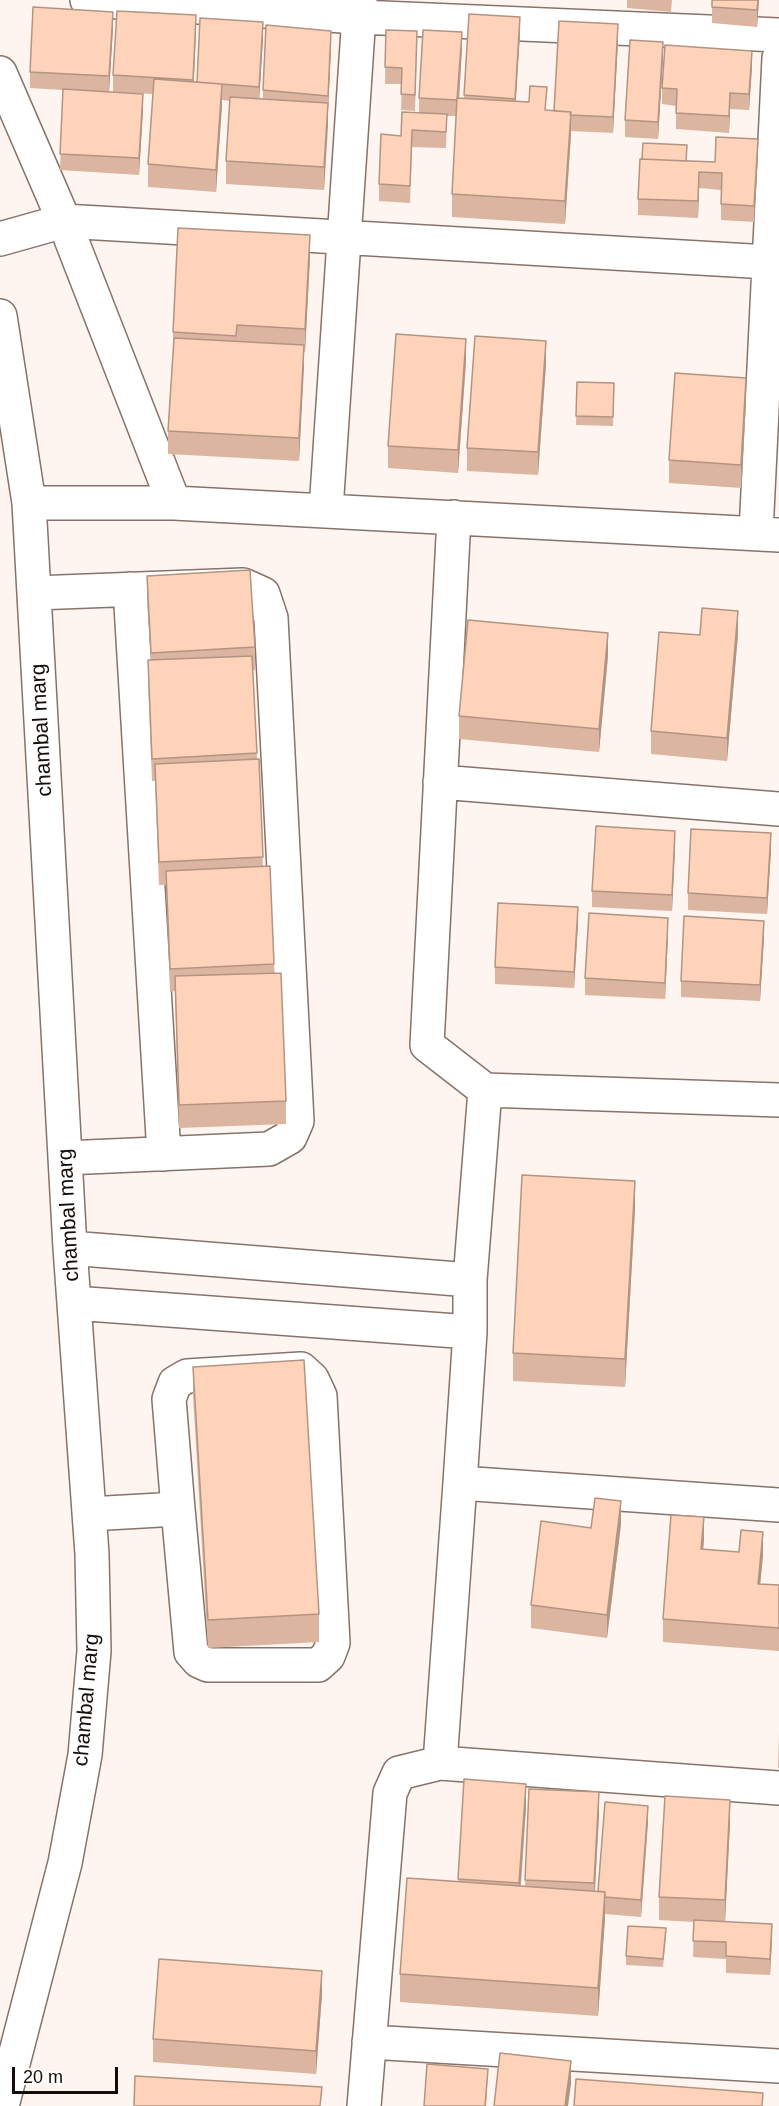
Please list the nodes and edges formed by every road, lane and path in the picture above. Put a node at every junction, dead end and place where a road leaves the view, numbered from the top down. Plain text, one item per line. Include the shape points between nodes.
1 (87, 0) edge
2 (360, 8) edge
3 (779, 35) edge
4 (779, 58) edge
5 (0, 73) edge
6 (64, 221) junction
7 (344, 237) junction
8 (0, 239) edge
9 (768, 262) junction
10 (0, 316) edge
11 (29, 503) junction
12 (174, 503) junction
13 (326, 510) junction
14 (454, 516) junction
15 (768, 534) edge
16 (130, 589) junction
17 (35, 593) junction
18 (440, 782) junction
19 (779, 809) edge
20 (485, 1090) junction
21 (779, 1100) edge
22 (164, 1154) junction
23 (65, 1158) junction
24 (70, 1248) junction
25 (470, 1280) junction
26 (74, 1303) junction
27 (470, 1332) junction
28 (460, 1483) junction
29 (779, 1505) edge
30 (178, 1509) junction
31 (89, 1514) junction
32 (440, 1763) junction
33 (779, 1788) edge
34 (369, 2042) junction
35 (779, 2066) edge
36 (2, 2106) edge
37 (364, 2106) edge

1 - 2 street
2 - 3 street
2 - 7 street
4 - 9 street
5 - 6 street
6 - 7 street
6 - 8 street
6 - 12 street
7 - 9 street
7 - 13 street
9 - 15 street
10 - 11 street, chambal marg
11 - 12 street
11 - 17 street, chambal marg
12 - 13 street
13 - 14 street
14 - 15 street
14 - 18 street
16 - 17 street
16 - 22 street
16 - 22 street via 243,585 263,594 272,618 297,1121 290,1137 269,1149
17 - 23 street, chambal marg
18 - 19 street
18 - 20 street via 427,1044
20 - 21 street
20 - 25 street
22 - 23 street
23 - 24 street, chambal marg
24 - 25 street
24 - 26 street, chambal marg
25 - 27 street
26 - 27 street
26 - 31 street, chambal marg
27 - 28 street
28 - 29 street
28 - 32 street
30 - 30 street via 191,1652 199,1661 208,1665 318,1665 328,1656 333,1643 320,1396 312,1379 301,1369 187,1376 175,1383 169,1399
30 - 31 street
31 - 36 street, chambal marg via 94,1651 85,1755 65,1863
32 - 33 street
32 - 34 street via 399,1773 390,1792
34 - 35 street
34 - 37 street

